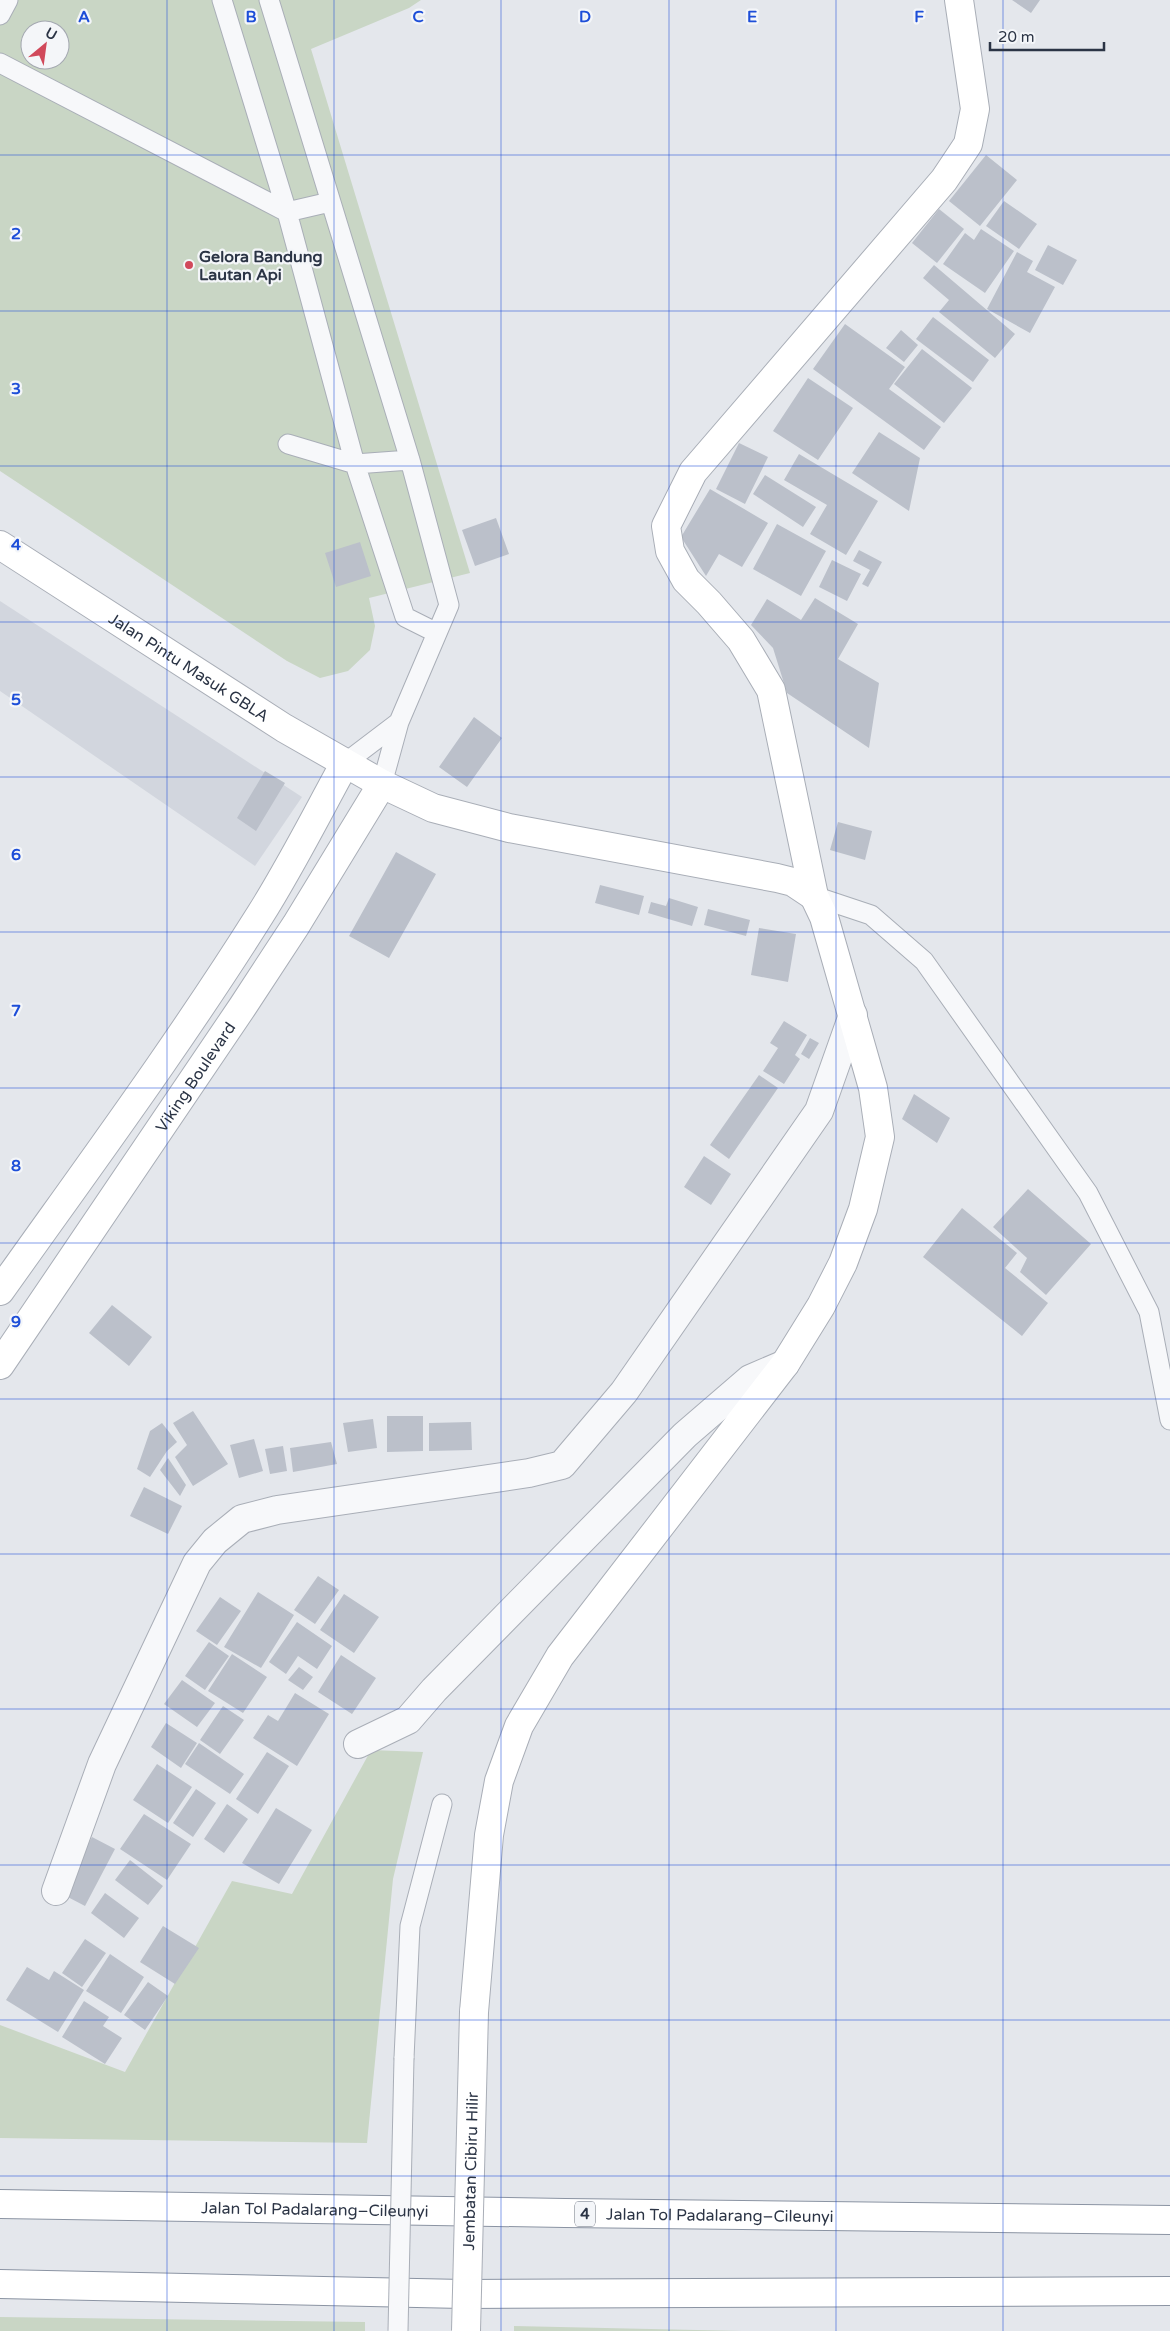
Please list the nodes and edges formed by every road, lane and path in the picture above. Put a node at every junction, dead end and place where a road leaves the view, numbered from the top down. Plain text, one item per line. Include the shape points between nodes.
1 (8, 0) edge
2 (222, 0) edge
3 (269, 0) edge
4 (959, 0) edge
5 (0, 15) edge
6 (0, 63) edge
7 (330, 202) junction
8 (287, 212) junction
9 (288, 444) dead end
10 (410, 460) junction
11 (355, 464) junction
12 (0, 545) edge
13 (437, 633) junction
14 (399, 722) junction
15 (345, 763) junction
16 (382, 784) junction
17 (814, 896) junction
18 (854, 1015) junction
19 (0, 1291) edge
20 (785, 1364) junction
21 (0, 1365) edge
22 (1170, 1420) edge
23 (358, 1744) dead end
24 (442, 1804) dead end
25 (56, 1891) dead end
26 (0, 2204) edge
27 (1170, 2220) edge
28 (0, 2284) edge
29 (1170, 2291) edge
30 (398, 2331) edge
31 (466, 2331) edge

1 - 5 lane
2 - 8 lane
3 - 7 lane
4 - 17 main road, Jembatan Cibiru Hilir via 975,109 968,144 944,180 693,472 666,526 670,551 686,580 740,640 771,690
6 - 8 lane
7 - 8 lane
7 - 10 lane
8 - 11 lane
9 - 11 lane
10 - 11 lane
10 - 13 lane via 449,605
11 - 13 lane via 404,617
12 - 15 main road, Jalan Pintu Masuk GBLA via 284,728
13 - 14 lane
14 - 15 lane
14 - 16 lane
15 - 16 main road, Jalan Pintu Masuk GBLA
15 - 19 main road via 261,913 232,958 133,1105
16 - 17 main road, Jalan Pintu Masuk GBLA via 433,808 490,823 777,878 793,882
16 - 21 main road, Viking Boulevard via 243,1006
17 - 18 main road, Jembatan Cibiru Hilir via 824,917
17 - 22 lane via 871,915 924,961 1088,1193 1149,1312
18 - 20 main road, Jembatan Cibiru Hilir via 873,1088 880,1137 864,1210 843,1264
18 - 25 street via 819,1111 624,1392 562,1465 530,1473 277,1510 242,1519 215,1541 197,1563 102,1764
20 - 23 street via 750,1379 685,1434 408,1720
20 - 31 main road, Jembatan Cibiru Hilir, bridge via 560,1656 520,1726 499,1781 489,1834 474,2012
24 - 30 lane, bridge via 410,1926
26 - 27 main road, Jalan Tol Padalarang–Cileunyi / 4
28 - 29 main road via 462,2294

